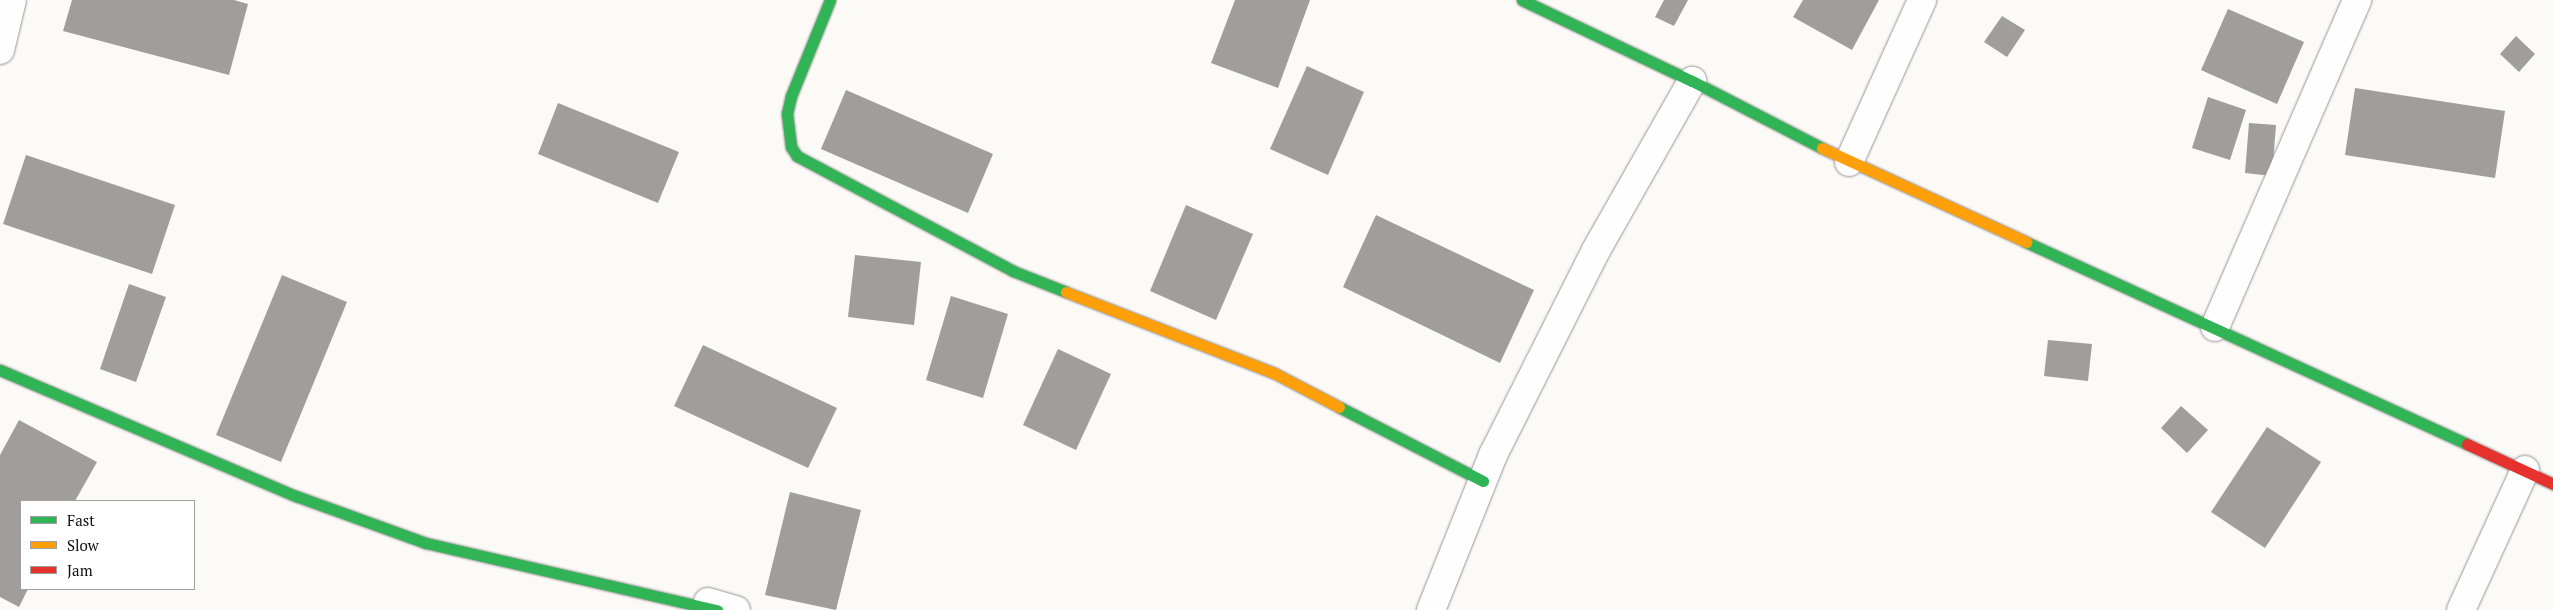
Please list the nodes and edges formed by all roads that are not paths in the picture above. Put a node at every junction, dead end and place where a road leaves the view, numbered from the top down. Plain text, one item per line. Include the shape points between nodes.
1 (12, 0) edge
2 (830, 0) edge
3 (1522, 0) edge
4 (1922, 0) edge
5 (2357, 0) edge
6 (0, 50) edge
7 (1692, 81) junction
8 (1849, 162) junction
9 (2216, 327) junction
10 (0, 370) edge
11 (2525, 470) junction
12 (1483, 481) junction
13 (2553, 484) edge
14 (612, 586) dead end
15 (711, 606) edge
16 (736, 610) edge
17 (1431, 610) edge
18 (2461, 610) edge

1 - 6 street
2 - 12 street via 790,96 787,114 791,147 797,156 1013,271 1276,374
3 - 7 street
4 - 8 street
5 - 9 street
7 - 8 street
7 - 12 street via 1594,252
8 - 9 street
9 - 11 street
10 - 15 street via 296,496 426,543
11 - 13 street
11 - 18 street
12 - 17 street
14 - 15 street
15 - 16 street

